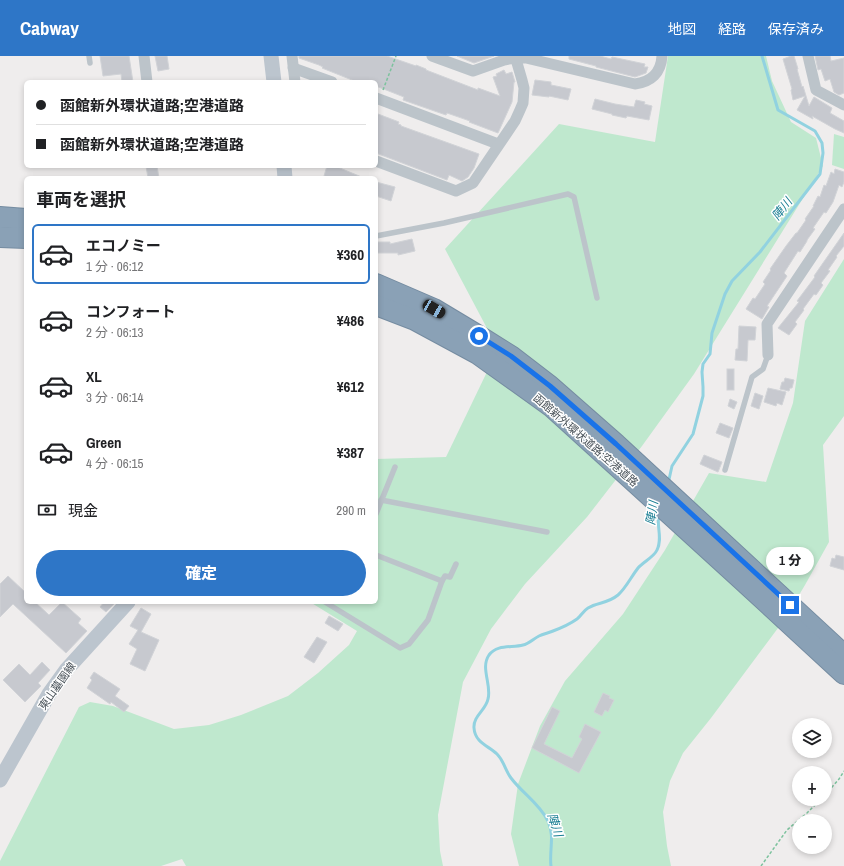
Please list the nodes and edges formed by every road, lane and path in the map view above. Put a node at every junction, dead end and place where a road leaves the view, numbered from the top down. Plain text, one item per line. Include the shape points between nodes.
1 (90, 56) edge
2 (144, 56) edge
3 (271, 56) edge
4 (292, 56) edge
5 (396, 56) edge
6 (432, 56) edge
7 (662, 56) edge
8 (808, 56) edge
9 (515, 57) edge
10 (90, 63) dead end
11 (293, 68) junction
12 (147, 80) edge
13 (274, 80) edge
14 (295, 80) edge
15 (326, 80) edge
16 (378, 99) edge
17 (844, 105) edge
18 (498, 144) junction
19 (378, 162) edge
20 (844, 209) edge
21 (0, 217) edge
22 (24, 219) edge
23 (378, 236) edge
24 (0, 237) edge
25 (24, 238) edge
26 (378, 285) edge
27 (597, 298) dead end
28 (378, 306) edge
29 (768, 355) joint
30 (611, 450) junction
31 (394, 467) dead end
32 (725, 470) dead end
33 (381, 500) junction
34 (378, 508) edge
35 (547, 532) dead end
36 (378, 556) edge
37 (456, 564) dead end
38 (744, 572) junction
39 (442, 581) junction
40 (126, 604) edge
41 (328, 604) edge
42 (844, 655) edge
43 (844, 674) edge
44 (844, 771) edge
45 (0, 780) edge
46 (832, 787) edge
47 (814, 806) edge
48 (761, 866) edge

1 - 10 lane
2 - 12 street
3 - 13 street
4 - 11 street
5 - 16 path
6 - 9 street via 473,72
7 - 9 street via 654,75 643,83 635,84
8 - 17 street via 816,90
9 - 18 street via 524,88 523,103 515,121
11 - 14 street
11 - 15 street
16 - 18 street
18 - 19 street via 473,183 456,191
20 - 29 street via 767,324
21 - 22 highway
23 - 27 lane via 568,194 574,197
24 - 25 highway
26 - 30 highway, 函館新外環状道路;空港道路 via 434,309 511,356 550,386
28 - 30 highway, 函館新外環状道路;空港道路 via 415,320 478,354
29 - 32 lane via 763,369 752,377
30 - 38 highway, 函館新外環状道路;空港道路
31 - 33 lane
33 - 34 lane
33 - 35 lane
36 - 39 lane
37 - 39 lane via 450,577 445,576
38 - 42 highway, 函館新外環状道路;空港道路
38 - 43 highway, 函館新外環状道路;空港道路
39 - 41 lane via 428,620 409,644 400,648
40 - 45 street, 東山墓園線 via 49,694
44 - 46 path
47 - 48 path via 787,830

